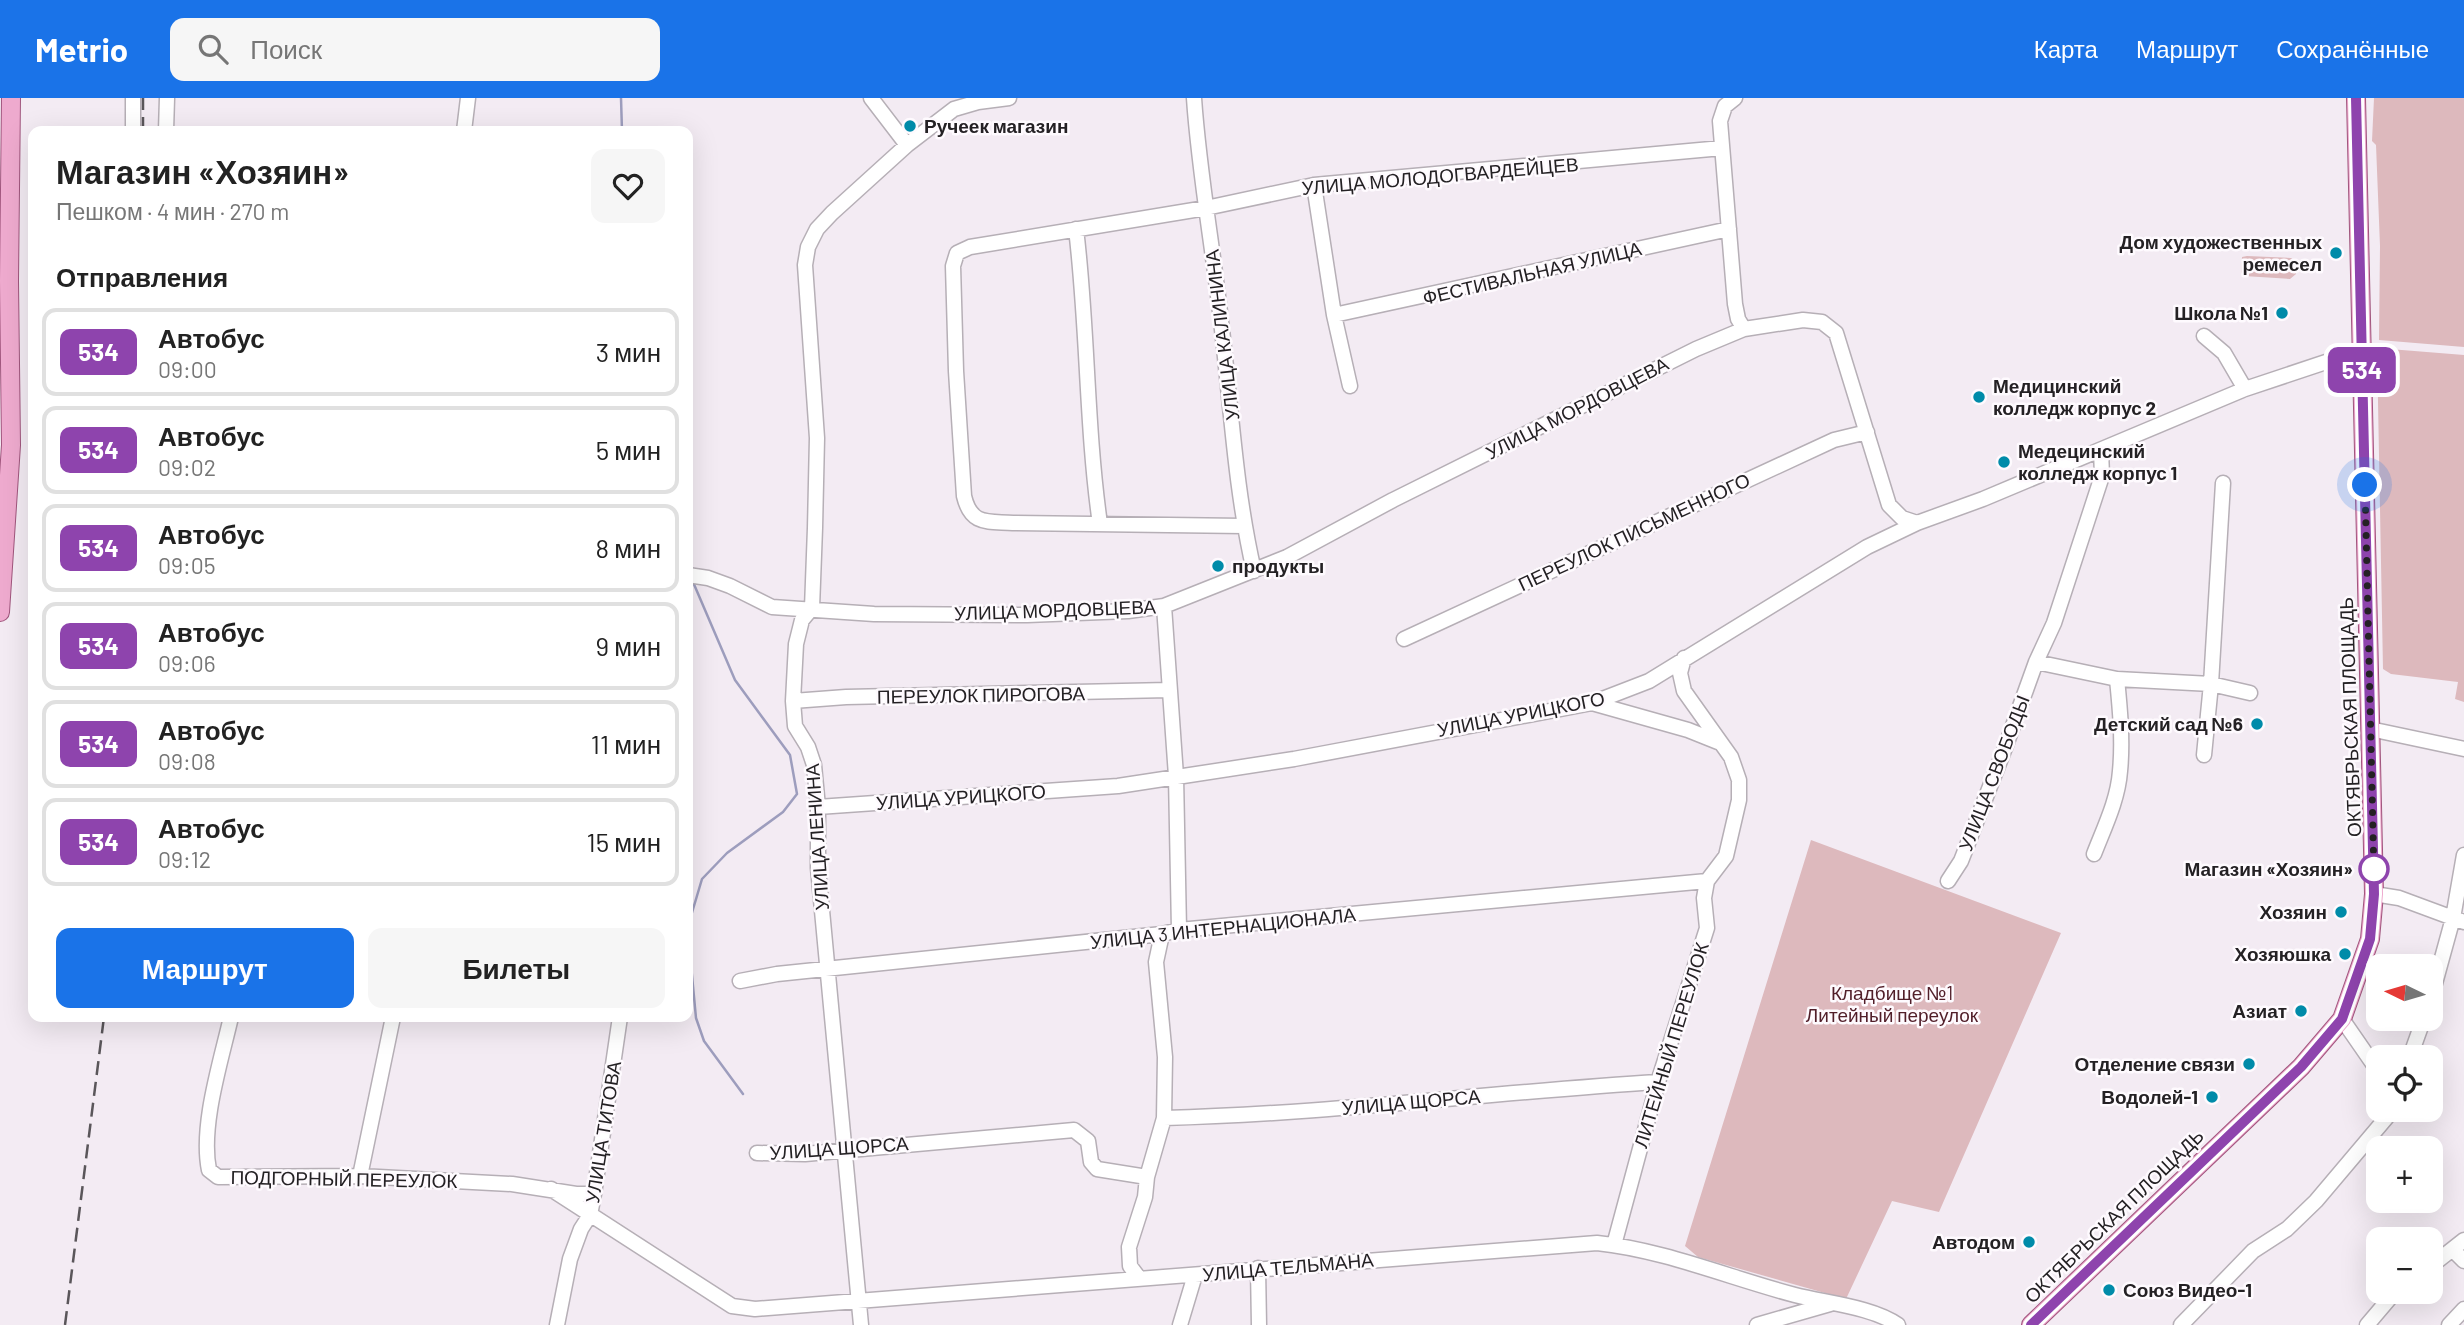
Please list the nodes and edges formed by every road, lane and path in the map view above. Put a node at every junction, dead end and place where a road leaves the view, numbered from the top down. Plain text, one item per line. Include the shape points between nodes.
1 (11, 98) edge
2 (134, 98) edge
3 (167, 98) edge
4 (468, 98) edge
5 (871, 98) edge
6 (1009, 98) edge
7 (1194, 98) edge
8 (1735, 98) edge
9 (2356, 98) edge
10 (133, 126) edge
11 (166, 126) edge
12 (465, 126) edge
13 (907, 145) junction
14 (1722, 149) junction
15 (1314, 185) junction
16 (1206, 208) junction
17 (1076, 229) junction
18 (1730, 229) junction
19 (1334, 315) junction
20 (1744, 328) junction
21 (2204, 336) dead end
22 (2362, 350) junction
23 (1350, 386) dead end
24 (2245, 389) junction
25 (1867, 432) junction
26 (2101, 450) junction
27 (2222, 484) dead end
28 (1917, 523) junction
29 (1100, 524) junction
30 (1244, 526) junction
31 (1254, 571) junction
32 (693, 575) edge
33 (1164, 606) junction
34 (812, 608) junction
35 (0, 612) edge
36 (1404, 639) dead end
37 (1684, 658) junction
38 (2036, 662) junction
39 (2118, 679) junction
40 (2211, 684) junction
41 (1169, 690) junction
42 (2250, 693) dead end
43 (793, 701) junction
44 (1592, 703) junction
45 (2370, 729) junction
46 (1719, 743) junction
47 (2464, 749) edge
48 (2204, 755) dead end
49 (1177, 776) junction
50 (818, 807) junction
51 (2094, 854) dead end
52 (2464, 855) edge
53 (1707, 881) junction
54 (1948, 881) dead end
55 (2374, 894) junction
56 (2459, 920) edge
57 (1179, 930) junction
58 (1162, 934) junction
59 (2443, 965) edge
60 (827, 969) junction
61 (740, 981) dead end
62 (2342, 1019) junction
63 (230, 1022) edge
64 (392, 1022) edge
65 (619, 1022) edge
66 (2366, 1054) edge
67 (1658, 1082) junction
68 (1164, 1118) junction
69 (2383, 1122) edge
70 (844, 1150) junction
71 (757, 1153) dead end
72 (360, 1175) junction
73 (1147, 1177) junction
74 (551, 1189) junction
75 (594, 1194) junction
76 (590, 1215) junction
77 (1614, 1245) junction
78 (2459, 1245) edge
79 (2443, 1257) edge
80 (2464, 1261) edge
81 (1258, 1268) junction
82 (1195, 1275) junction
83 (1139, 1278) junction
84 (858, 1302) junction
85 (1831, 1304) junction
86 (2385, 1304) edge
87 (2464, 1309) edge
88 (1806, 1310) junction
89 (557, 1325) edge
90 (861, 1325) edge
91 (1180, 1325) edge
92 (1259, 1325) edge
93 (1757, 1325) edge
94 (1792, 1325) edge
95 (1898, 1325) edge
96 (2031, 1325) edge
97 (2181, 1325) edge
98 (2367, 1325) edge
99 (2449, 1325) edge

1 - 35 main road via 11,445
2 - 10 street
3 - 11 street
4 - 12 street
5 - 13 street
6 - 13 street, УЛИЦА ЛЕНИНА via 954,109
7 - 16 street, УЛИЦА КАЛИНИНА
8 - 14 street via 1725,106 1720,121
9 - 22 main road, ОКТЯБРЬСКАЯ ПЛОЩАДЬ
13 - 34 street, УЛИЦА ЛЕНИНА via 832,213 808,247 805,265 817,438
14 - 15 street, УЛИЦА МОЛОДОГВАРДЕЙЦЕВ
14 - 18 street
15 - 16 street, УЛИЦА МОЛОДОГВАРДЕЙЦЕВ
15 - 19 street
16 - 17 street, УЛИЦА МОЛОДОГВАРДЕЙЦЕВ
16 - 30 street, УЛИЦА КАЛИНИНА
17 - 29 street via 1084,294 1092,470
17 - 29 street, УЛИЦА МОЛОДОГВАРДЕЙЦЕВ via 957,253 953,266 956,371 964,496 971,515 981,521
18 - 19 street, ФЕСТИВАЛЬНАЯ УЛИЦА
18 - 20 street via 1735,304
19 - 23 street
20 - 25 street, УЛИЦА МОРДОВЦЕВА via 1803,320 1822,322 1836,333
20 - 31 street, УЛИЦА МОРДОВЦЕВА
21 - 24 street via 2224,353
22 - 24 street, УЛИЦА УРИЦКОГО
22 - 45 main road, ОКТЯБРЬСКАЯ ПЛОЩАДЬ
24 - 26 street, УЛИЦА УРИЦКОГО
25 - 28 street via 1889,505
25 - 36 street, ПЕРЕУЛОК ПИСЬМЕННОГО via 1834,440
26 - 28 street, УЛИЦА УРИЦКОГО
26 - 38 street, УЛИЦА СВОБОДЫ via 2102,477 2054,622
27 - 40 street
28 - 37 street, УЛИЦА УРИЦКОГО via 1867,547
29 - 30 street, УЛИЦА МОЛОДОГВАРДЕЙЦЕВ
30 - 31 street, УЛИЦА КАЛИНИНА
31 - 33 street, УЛИЦА МОРДОВЦЕВА
32 - 34 street, УЛИЦА МОРДОВЦЕВА via 730,586 772,607
33 - 34 street, УЛИЦА МОРДОВЦЕВА via 1027,615 874,614
33 - 41 street
34 - 43 street, УЛИЦА ЛЕНИНА via 802,620 796,644
37 - 44 street, УЛИЦА УРИЦКОГО via 1648,681
37 - 46 street via 1684,691
38 - 39 street
38 - 54 street, УЛИЦА СВОБОДЫ via 1961,861
39 - 40 street
39 - 51 street via 2120,774
40 - 42 street
40 - 48 street
41 - 43 street, ПЕРЕУЛОК ПИРОГОВА
41 - 49 street
43 - 50 street, УЛИЦА ЛЕНИНА via 795,726 814,765
44 - 46 street
44 - 49 street, УЛИЦА УРИЦКОГО via 1294,759
45 - 47 street
45 - 55 main road, ОКТЯБРЬСКАЯ ПЛОЩАДЬ
46 - 53 street via 1731,757 1739,780 1739,800 1726,856
49 - 50 street, УЛИЦА УРИЦКОГО via 1118,786
49 - 57 street
50 - 60 street, УЛИЦА ЛЕНИНА
52 - 56 street
53 - 57 street, УЛИЦА 3 ИНТЕРНАЦИОНАЛА
53 - 67 street, ЛИТЕЙНЫЙ ПЕРЕУЛОК via 1707,928
55 - 56 street
55 - 62 main road, ОКТЯБРЬСКАЯ ПЛОЩАДЬ via 2370,939
56 - 59 street
57 - 58 street, УЛИЦА 3 ИНТЕРНАЦИОНАЛА
58 - 60 street, УЛИЦА 3 ИНТЕРНАЦИОНАЛА
58 - 68 street via 1156,962 1165,1057
60 - 61 street, УЛИЦА 3 ИНТЕРНАЦИОНАЛА
60 - 70 street, УЛИЦА ЛЕНИНА
62 - 66 street
62 - 96 main road, ОКТЯБРЬСКАЯ ПЛОЩАДЬ via 2301,1067
63 - 72 street, ПОДГОРНЫЙ ПЕРЕУЛОК via 213,1095 205,1153 209,1170 218,1177
64 - 72 street
65 - 75 street, УЛИЦА ТИТОВА
67 - 68 street, УЛИЦА ЩОРСА via 1253,1116
67 - 77 street, ЛИТЕЙНЫЙ ПЕРЕУЛОК
68 - 73 street
69 - 97 street via 2316,1201 2287,1229 2253,1251
70 - 71 street, УЛИЦА ЩОРСА
70 - 73 street, УЛИЦА ЩОРСА via 1074,1130 1088,1141 1091,1162 1097,1169
70 - 84 street, УЛИЦА ЛЕНИНА
72 - 74 street, ПОДГОРНЫЙ ПЕРЕУЛОК
73 - 83 street via 1129,1247 1129,1266
74 - 75 street, ПОДГОРНЫЙ ПЕРЕУЛОК
74 - 76 street, УЛИЦА ТЕЛЬМАНА
75 - 76 street, УЛИЦА ТИТОВА
76 - 84 street, УЛИЦА ТЕЛЬМАНА via 732,1306 755,1309
76 - 89 street, УЛИЦА ТИТОВА via 570,1259
77 - 81 street, УЛИЦА ТЕЛЬМАНА
77 - 85 street, УЛИЦА ТЕЛЬМАНА
78 - 79 street
78 - 80 street
81 - 82 street, УЛИЦА ТЕЛЬМАНА
81 - 92 street
82 - 83 street, УЛИЦА ТЕЛЬМАНА
82 - 91 street
83 - 84 street, УЛИЦА ТЕЛЬМАНА
84 - 90 street, УЛИЦА ЛЕНИНА
85 - 88 street
85 - 95 street, УЛИЦА ТЕЛЬМАНА via 1876,1314
86 - 98 street
87 - 99 street
88 - 93 street
88 - 94 street

